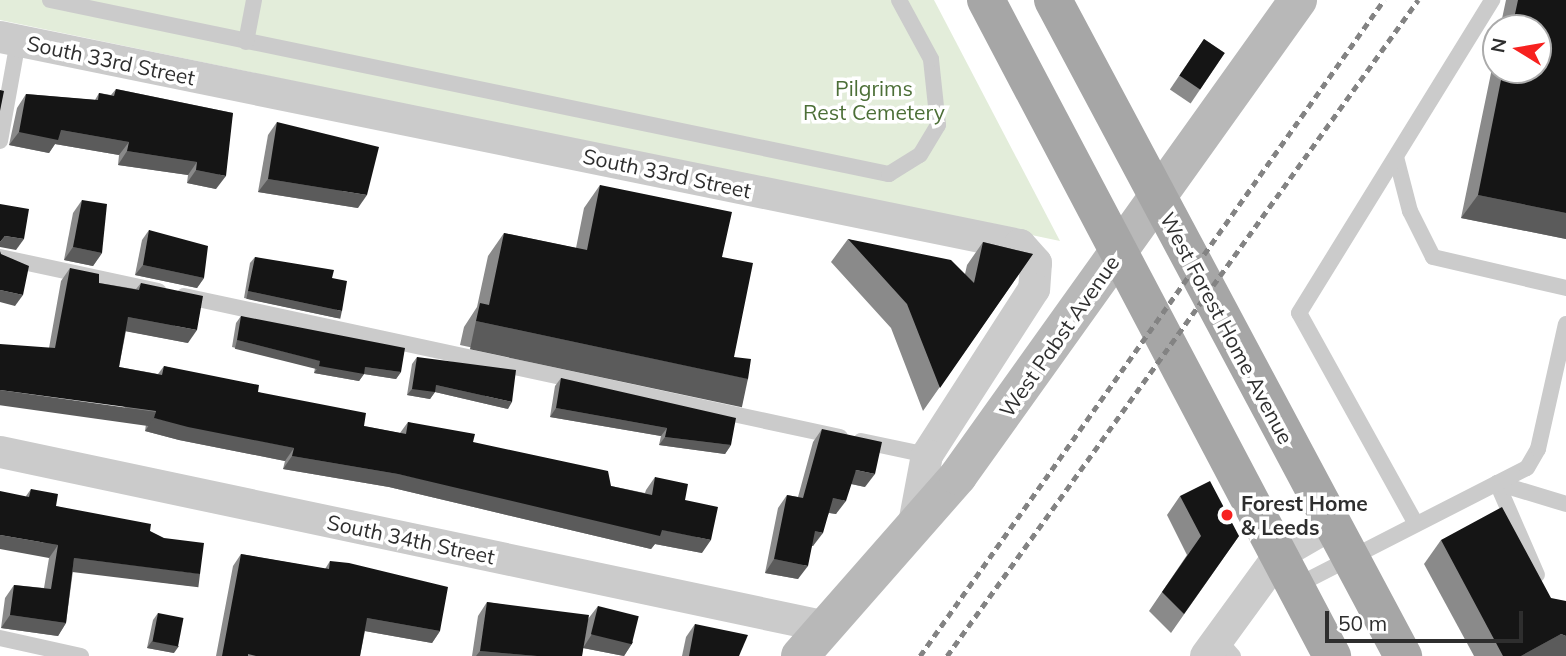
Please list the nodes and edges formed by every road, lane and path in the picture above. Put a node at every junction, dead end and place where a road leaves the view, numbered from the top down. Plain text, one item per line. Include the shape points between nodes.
1 (50, 0) edge
2 (254, 0) edge
3 (898, 0) edge
4 (986, 0) edge
5 (1053, 0) edge
6 (1298, 0) edge
7 (1492, 0) edge
8 (9, 39) edge
9 (246, 42) junction
10 (0, 141) edge
11 (1396, 157) junction
12 (0, 257) edge
13 (1566, 288) edge
14 (1566, 324) edge
15 (0, 452) edge
16 (927, 455) junction
17 (1497, 483) junction
18 (1566, 505) edge
19 (914, 524) junction
20 (1416, 524) junction
21 (1330, 525) junction
22 (1349, 558) junction
23 (1288, 570) junction
24 (1543, 589) edge
25 (0, 638) edge
26 (811, 641) edge
27 (1219, 650) edge
28 (1321, 653) edge
29 (81, 656) edge
30 (1403, 656) edge

1 - 9 lane
2 - 9 lane
3 - 9 lane via 931,60 939,125 920,156 889,174
4 - 23 main road
5 - 21 main road, West Forest Home Avenue
6 - 19 street, West Pabst Avenue via 1007,410
7 - 11 lane
8 - 10 lane
8 - 16 street, South 33rd Street via 1020,245 1036,263 1034,289
11 - 13 lane via 1410,211 1433,257
11 - 20 lane via 1299,313
12 - 16 lane
14 - 17 lane via 1538,449 1527,468
15 - 26 street, South 34th Street
16 - 19 street, South 33rd Street
17 - 18 lane
17 - 20 lane
17 - 24 lane
19 - 26 street, West Pabst Avenue
20 - 22 lane
21 - 22 main road, West Forest Home Avenue
21 - 23 street
22 - 23 lane
22 - 30 main road, West Forest Home Avenue
23 - 27 street
23 - 28 main road
25 - 29 lane

